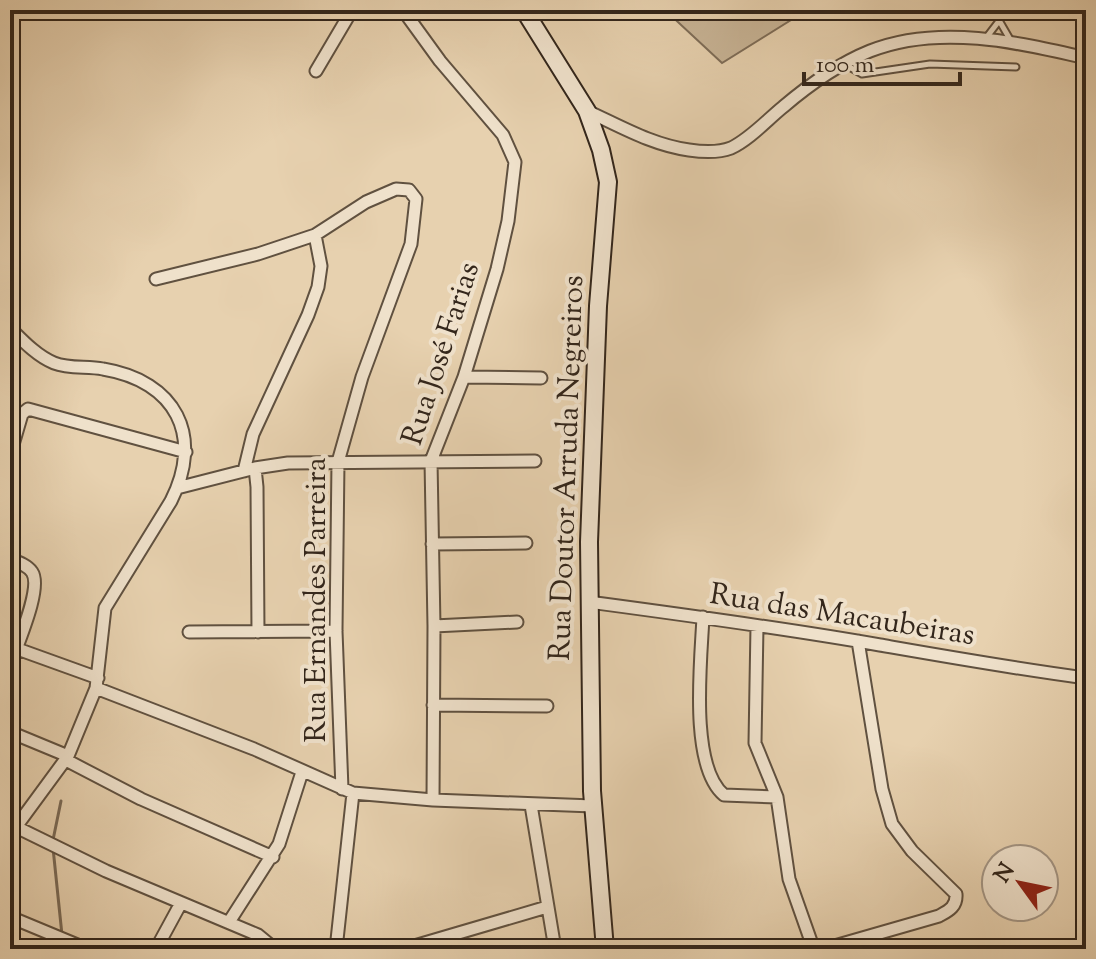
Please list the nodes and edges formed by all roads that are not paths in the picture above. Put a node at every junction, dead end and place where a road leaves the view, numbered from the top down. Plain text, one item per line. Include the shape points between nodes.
1 (352, 10) edge
2 (403, 10) edge
3 (524, 10) edge
4 (998, 10) edge
5 (999, 21) junction
6 (985, 39) junction
7 (1011, 42) junction
8 (1086, 58) edge
9 (843, 64) junction
10 (1016, 67) dead end
11 (316, 71) dead end
12 (587, 111) junction
13 (315, 235) junction
14 (156, 279) dead end
15 (10, 328) edge
16 (464, 377) junction
17 (541, 378) dead end
18 (186, 452) junction
19 (10, 455) edge
20 (431, 461) junction
21 (535, 461) dead end
22 (338, 462) junction
23 (249, 469) junction
24 (177, 488) junction
25 (526, 543) dead end
26 (432, 544) junction
27 (10, 559) edge
28 (589, 602) junction
29 (703, 617) junction
30 (517, 622) dead end
31 (434, 626) junction
32 (757, 626) junction
33 (336, 631) junction
34 (189, 632) dead end
35 (258, 632) junction
36 (858, 641) junction
37 (13, 647) edge
38 (10, 666) edge
39 (1086, 678) edge
40 (97, 683) junction
41 (433, 705) junction
42 (547, 706) dead end
43 (10, 732) edge
44 (67, 758) junction
45 (302, 772) junction
46 (347, 791) junction
47 (777, 797) junction
48 (433, 800) junction
49 (531, 805) junction
50 (593, 806) junction
51 (12, 829) edge
52 (273, 857) junction
53 (181, 903) junction
54 (547, 907) junction
55 (10, 917) edge
56 (229, 922) junction
57 (87, 949) edge
58 (156, 949) edge
59 (275, 949) edge
60 (336, 949) edge
61 (404, 949) edge
62 (555, 949) edge
63 (605, 949) edge
64 (816, 949) edge
65 (824, 949) edge

1 - 11 street
2 - 16 street, Rua José Farias via 503,135 515,162 500,257
3 - 12 street, Rua Doutor Arruda Negreiros
4 - 5 lane
5 - 6 lane
5 - 7 lane
6 - 7 street
6 - 9 street via 898,43
7 - 8 street
9 - 10 lane via 862,74 930,64
9 - 12 street via 747,138 717,151 668,146
12 - 28 street, Rua Doutor Arruda Negreiros via 608,182 595,352
13 - 14 street
13 - 22 street, Rua Ernandes Parreira via 396,189 413,194 411,244 362,377
13 - 23 street via 321,266 318,287 250,441
15 - 18 street via 52,362 127,375 152,390 179,418
16 - 17 street
16 - 20 street, Rua José Farias
18 - 19 street via 28,409
18 - 24 street
20 - 21 street
20 - 22 street
20 - 26 street, Rua José Farias
22 - 23 street
22 - 33 street, Rua Ernandes Parreira
23 - 24 street
23 - 35 street via 257,487
24 - 40 street via 105,608
25 - 26 street
26 - 31 street, Rua José Farias
27 - 37 street via 31,570 36,580
28 - 29 street, Rua das Macaubeiras
28 - 50 street, Rua Doutor Arruda Negreiros
29 - 32 street, Rua das Macaubeiras
29 - 47 street via 699,731 717,789 724,795
30 - 31 street
31 - 41 street, Rua José Farias
32 - 36 street, Rua das Macaubeiras
32 - 47 street via 754,733
33 - 35 street
33 - 46 street, Rua Ernandes Parreira
34 - 35 street
36 - 39 street, Rua das Macaubeiras
36 - 65 street via 892,824 956,900 939,916
37 - 38 street
37 - 40 street
40 - 44 street
40 - 45 street
41 - 42 street
41 - 48 street, Rua José Farias
43 - 44 street
44 - 51 street
44 - 52 street via 141,799
45 - 46 street
45 - 52 street
46 - 48 street
46 - 60 street, Rua Ernandes Parreira
47 - 64 street via 787,871
48 - 49 street
49 - 50 street
49 - 54 street
50 - 63 street, Rua Doutor Arruda Negreiros
51 - 53 street
52 - 56 street
53 - 56 street
53 - 58 street
54 - 61 street
54 - 62 street
55 - 57 street
56 - 59 street

